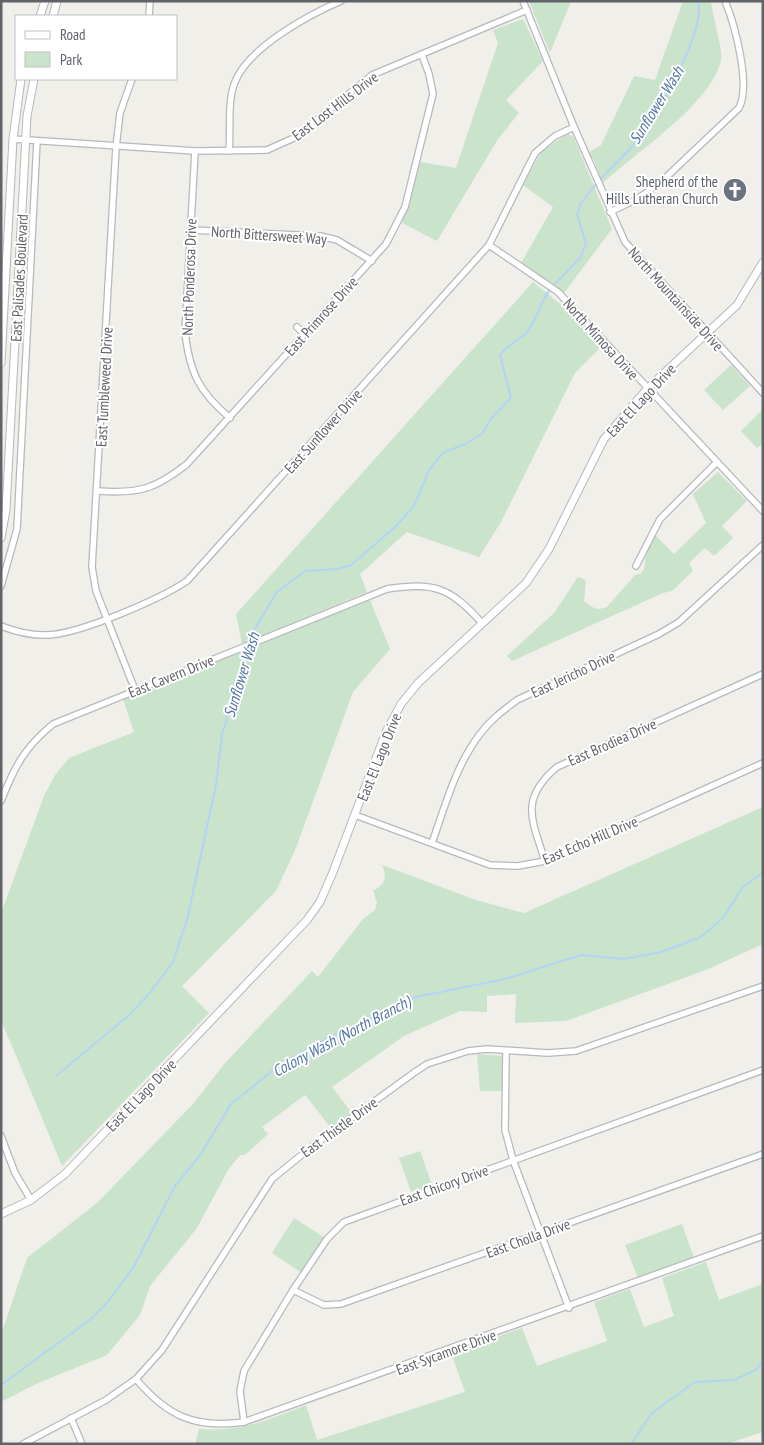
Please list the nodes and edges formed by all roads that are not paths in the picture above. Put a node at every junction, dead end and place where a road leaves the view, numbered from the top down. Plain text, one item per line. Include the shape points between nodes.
1 (45, 1) edge
2 (57, 1) edge
3 (150, 1) edge
4 (340, 1) edge
5 (523, 1) edge
6 (724, 1) edge
7 (527, 10) junction
8 (40, 15) edge
9 (52, 15) edge
10 (149, 15) edge
11 (422, 55) junction
12 (22, 80) edge
13 (34, 80) edge
14 (132, 80) edge
15 (574, 126) junction
16 (14, 139) junction
17 (26, 140) junction
18 (37, 141) junction
19 (116, 147) junction
20 (195, 150) junction
21 (230, 151) junction
22 (610, 212) junction
23 (191, 230) junction
24 (489, 246) junction
25 (372, 261) junction
26 (763, 262) edge
27 (297, 328) dead end
28 (304, 334) junction
29 (708, 334) junction
30 (1, 363) edge
31 (647, 389) junction
32 (763, 393) edge
33 (230, 418) junction
34 (717, 462) junction
35 (98, 491) junction
36 (763, 511) edge
37 (1, 538) edge
38 (763, 545) edge
39 (636, 566) dead end
40 (1, 586) edge
41 (106, 618) junction
42 (482, 623) junction
43 (1, 626) edge
44 (763, 674) edge
45 (135, 690) junction
46 (763, 763) edge
47 (1, 801) edge
48 (355, 815) junction
49 (432, 843) junction
50 (546, 861) junction
51 (763, 986) edge
52 (506, 1050) junction
53 (763, 1070) edge
54 (1, 1136) edge
55 (763, 1154) edge
56 (513, 1160) junction
57 (31, 1200) junction
58 (1, 1214) edge
59 (541, 1234) junction
60 (763, 1236) edge
61 (293, 1290) junction
62 (569, 1308) junction
63 (136, 1379) junction
64 (71, 1418) junction
65 (244, 1422) junction
66 (23, 1444) edge
67 (82, 1444) edge

1 - 8 street
2 - 9 street
3 - 10 street
4 - 21 street via 292,26 244,66 232,91
5 - 7 street, North Mountainside Drive
6 - 22 street via 745,82 739,108 659,184
7 - 11 street, East Lost Hills Drive
7 - 15 street, North Mountainside Drive
11 - 21 street, East Lost Hills Drive via 372,75 309,128 282,145 253,151
11 - 25 street, East Primrose Drive via 430,74 433,94 405,207 396,229
12 - 16 street, East Palisades Boulevard
13 - 17 street, East Palisades Boulevard
14 - 19 street, East Tumbleweed Drive via 120,113
15 - 22 street, North Mountainside Drive
15 - 24 street, East Sunflower Drive via 555,136 535,153
16 - 17 street, East Lost Hills Drive
16 - 30 street, East Palisades Boulevard
17 - 18 street, East Lost Hills Drive
17 - 37 street, East Palisades Boulevard via 7,491
18 - 19 street, East Lost Hills Drive
18 - 40 street via 17,529
19 - 20 street, East Lost Hills Drive
19 - 35 street, East Tumbleweed Drive
20 - 21 street, East Lost Hills Drive
20 - 23 street, North Ponderosa Drive
22 - 29 street, North Mountainside Drive via 627,246
23 - 25 street, North Bittersweet Way via 320,236 337,240
23 - 33 street, North Ponderosa Drive via 185,333 188,358 202,391
24 - 31 street, North Mimosa Drive via 558,292
24 - 41 street, East Sunflower Drive via 187,581 166,594
25 - 28 street, East Primrose Drive
26 - 29 street, East El Lago Drive via 737,304
27 - 28 street
28 - 33 street, East Primrose Drive
29 - 31 street, East El Lago Drive
29 - 32 street, North Mountainside Drive
31 - 34 street, North Mimosa Drive
31 - 42 street, East El Lago Drive via 604,439 534,573
33 - 35 street, East Primrose Drive via 187,464 169,478 127,493
34 - 36 street, North Mimosa Drive
34 - 39 street via 660,519
35 - 41 street, East Tumbleweed Drive via 92,567
38 - 49 street, East Jericho Drive via 679,622 660,634 517,700 498,715 480,732 465,756
41 - 43 street, East Sunflower Drive via 74,631 44,636
41 - 45 street, East Tumbleweed Drive
42 - 45 street, East Cavern Drive via 463,602 441,589 415,585 387,589
42 - 48 street, East El Lago Drive via 401,704 386,732
44 - 50 street, East Brodiea Drive via 557,767 542,780 533,797 531,811
45 - 47 street, East Cavern Drive via 53,724 34,740 16,764
46 - 50 street, East Echo Hill Drive
48 - 49 street, East Echo Hill Drive
48 - 57 street, East El Lago Drive via 326,887 307,920 64,1174
49 - 50 street, East Echo Hill Drive via 490,864 518,866
51 - 52 street, East Thistle Drive via 576,1051
52 - 56 street via 505,1130
52 - 63 street, East Thistle Drive via 468,1051 427,1064 283,1169 262,1193 162,1350
53 - 56 street, East Chicory Drive
54 - 57 street via 15,1173
55 - 59 street, East Cholla Drive
56 - 59 street
56 - 61 street, East Chicory Drive via 344,1222 327,1239
57 - 58 street, East El Lago Drive
59 - 61 street, East Cholla Drive via 341,1304 324,1305
59 - 62 street
60 - 62 street, East Sycamore Drive
61 - 65 street, East Chicory Drive via 241,1378
62 - 65 street, East Sycamore Drive
63 - 64 street, East Thistle Drive via 106,1400
63 - 65 street, East Sycamore Drive via 157,1402 188,1419 218,1425
64 - 66 street, East Thistle Drive
64 - 67 street

